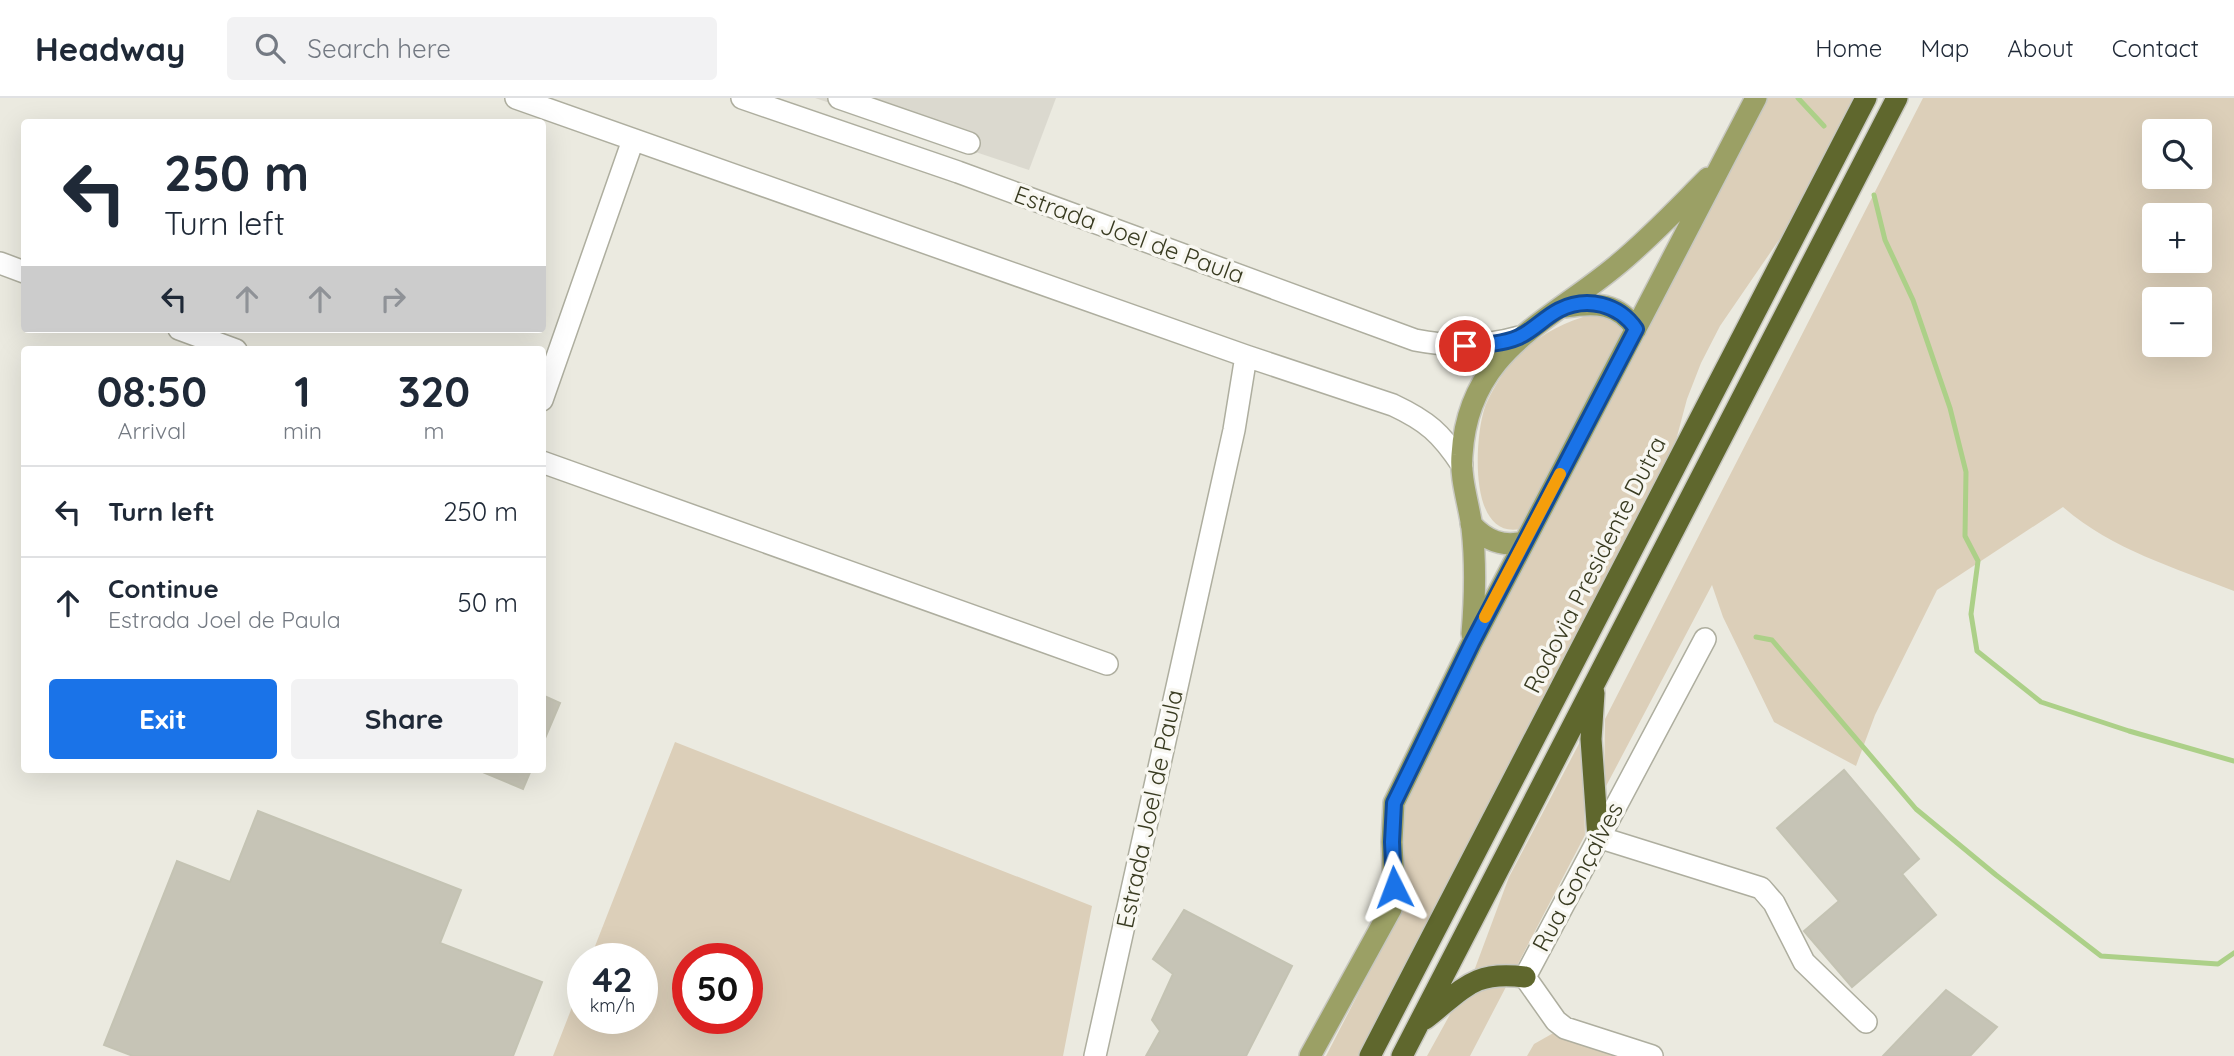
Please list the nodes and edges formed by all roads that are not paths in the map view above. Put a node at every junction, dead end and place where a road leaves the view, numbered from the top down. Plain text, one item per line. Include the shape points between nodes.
1 (516, 98) edge
2 (743, 98) edge
3 (839, 98) edge
4 (1756, 98) edge
5 (1866, 98) edge
6 (1897, 98) edge
7 (788, 105) edge
8 (633, 141) junction
9 (970, 143) dead end
10 (1724, 162) junction
11 (0, 263) edge
12 (21, 271) edge
13 (1561, 309) junction
14 (1636, 329) junction
15 (190, 333) edge
16 (1519, 337) junction
17 (225, 346) edge
18 (1246, 356) junction
19 (546, 389) edge
20 (546, 463) edge
21 (1462, 465) junction
22 (1471, 524) junction
23 (1524, 542) junction
24 (1705, 639) dead end
25 (1472, 643) junction
26 (1107, 664) dead end
27 (1595, 684) junction
28 (1598, 838) junction
29 (1525, 977) junction
30 (1866, 1022) dead end
31 (1418, 1025) junction
32 (1095, 1056) edge
33 (1310, 1056) edge
34 (1370, 1056) edge
35 (1402, 1056) edge
36 (1652, 1056) edge

1 - 8 street
2 - 7 street, Estrada Joel de Paula
3 - 9 street
4 - 10 main road
5 - 34 highway, Rodovia Presidente Dutra
6 - 27 highway
7 - 16 street, Estrada Joel de Paula via 1415,340 1465,346
8 - 18 street
8 - 19 street
10 - 13 main road via 1646,240
10 - 14 main road
11 - 12 street
13 - 14 main road via 1605,305 1623,314
13 - 16 main road
14 - 23 main road
15 - 17 street
16 - 21 main road via 1493,365 1474,400
18 - 21 street via 1410,413 1446,441
18 - 32 street, Estrada Joel de Paula via 1234,430
20 - 26 street
21 - 22 main road
22 - 23 main road via 1496,542
22 - 25 main road via 1475,579
23 - 25 main road
24 - 28 street, Rua Gonçalves
25 - 33 main road via 1394,803 1391,909
27 - 28 highway via 1591,739
27 - 31 highway
28 - 29 street, Rua Gonçalves
28 - 30 street via 1761,888 1774,903 1804,962
29 - 31 highway via 1477,978
29 - 36 street, Rua Gonçalves via 1565,1028
31 - 35 highway

